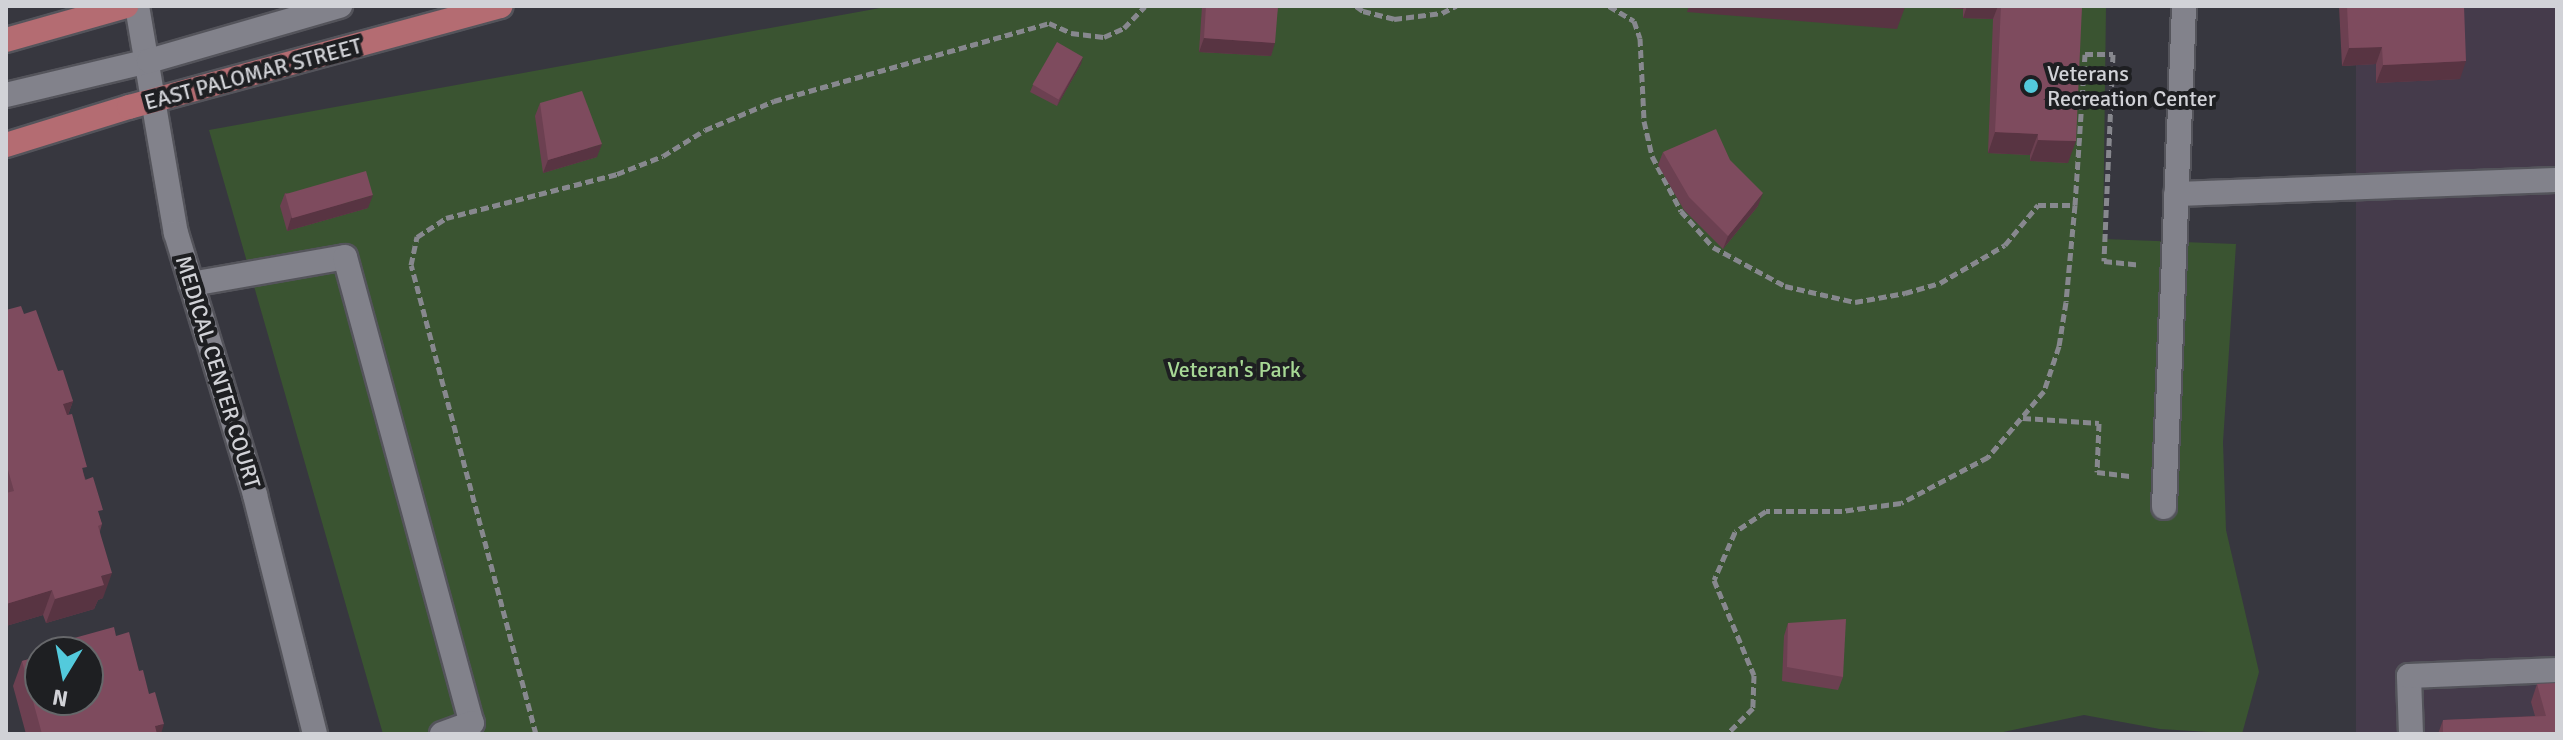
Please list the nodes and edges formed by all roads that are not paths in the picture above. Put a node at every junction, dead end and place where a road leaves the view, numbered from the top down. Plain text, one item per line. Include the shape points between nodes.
1 (126, 6) edge
2 (137, 6) edge
3 (340, 6) edge
4 (501, 6) edge
5 (2184, 6) edge
6 (6, 40) edge
7 (149, 61) junction
8 (6, 95) edge
9 (152, 102) junction
10 (6, 145) edge
11 (2557, 180) edge
12 (2176, 194) junction
13 (191, 284) junction
14 (2164, 507) dead end
15 (2557, 670) edge
16 (315, 734) edge
17 (442, 734) edge
18 (2411, 734) edge

1 - 6 main road
2 - 7 street, MEDICAL CENTER COURT
3 - 7 street
4 - 9 main road, EAST PALOMAR STREET
5 - 12 street
7 - 8 street
7 - 9 street, MEDICAL CENTER COURT
9 - 10 main road, EAST PALOMAR STREET
9 - 13 street, MEDICAL CENTER COURT
11 - 12 street
12 - 14 street
13 - 16 street, MEDICAL CENTER COURT via 255,495
13 - 17 street via 345,257 472,723
15 - 18 street via 2409,676

